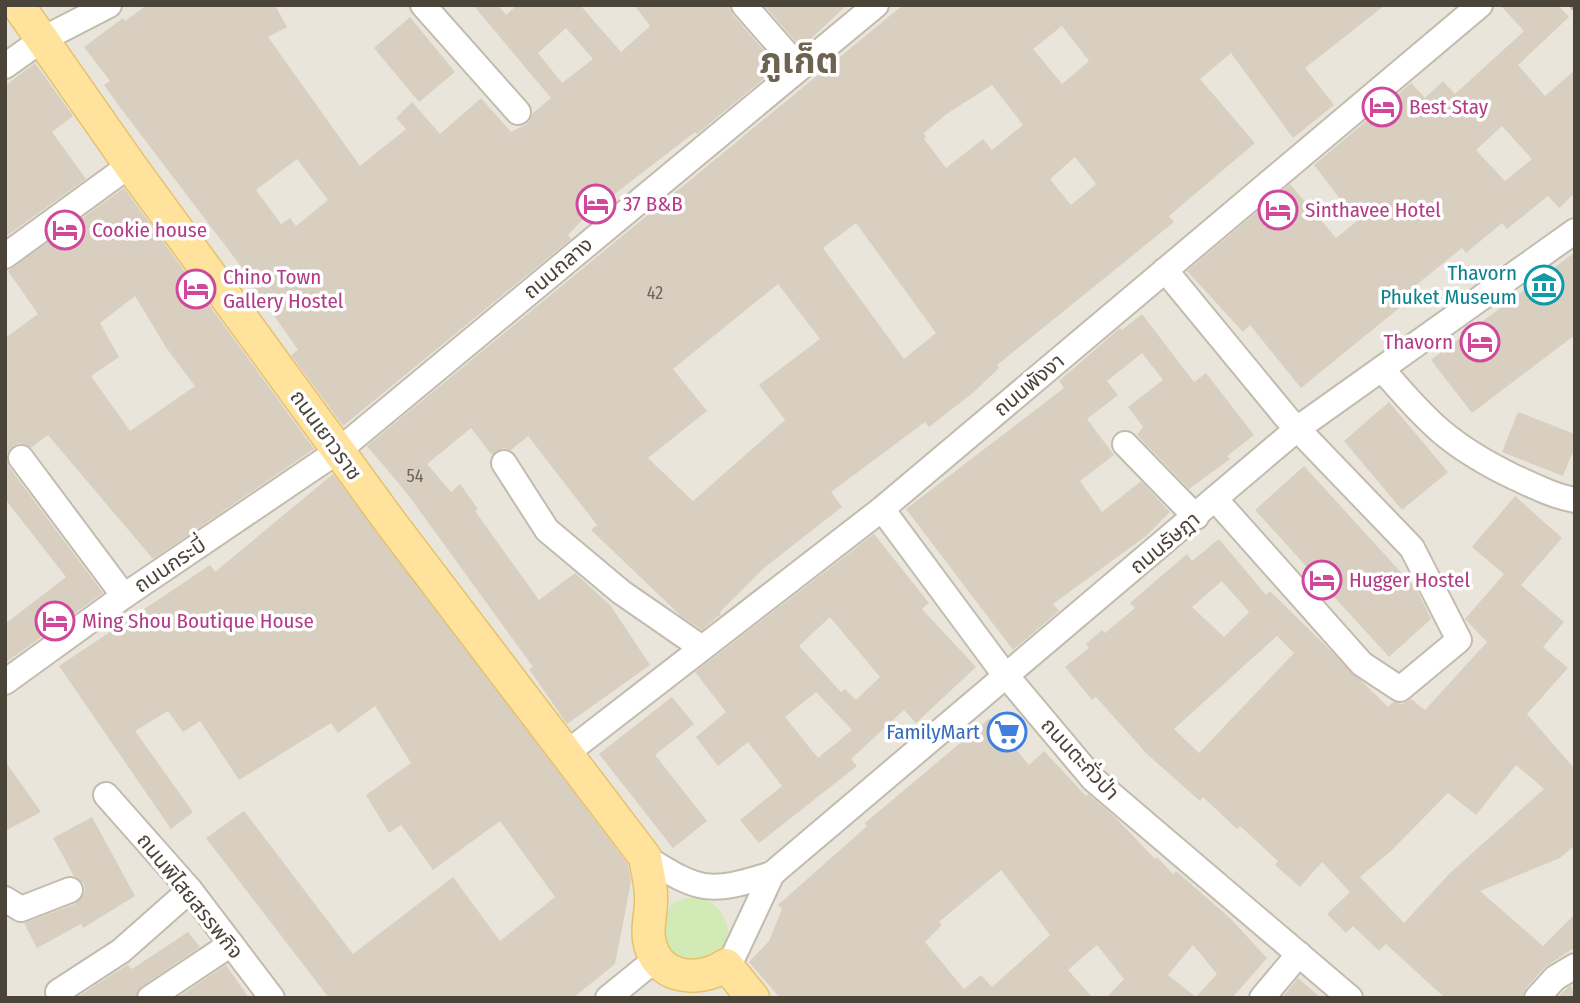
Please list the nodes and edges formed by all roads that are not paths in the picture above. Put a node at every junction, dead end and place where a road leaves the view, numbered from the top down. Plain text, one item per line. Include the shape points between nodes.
1 (18, 5) edge
2 (109, 5) edge
3 (423, 5) edge
4 (744, 5) edge
5 (876, 5) edge
6 (1480, 5) edge
7 (43, 39) junction
8 (5, 66) edge
9 (799, 68) junction
10 (518, 112) dead end
11 (130, 165) junction
12 (1575, 231) edge
13 (5, 256) edge
14 (1165, 270) junction
15 (1382, 369) junction
16 (1297, 429) junction
17 (1125, 444) dead end
18 (338, 451) junction
19 (21, 458) dead end
20 (504, 463) dead end
21 (1216, 500) junction
22 (1575, 500) edge
23 (882, 509) junction
24 (1196, 517) junction
25 (124, 596) junction
26 (702, 648) junction
27 (1005, 675) junction
28 (5, 682) edge
29 (568, 752) junction
30 (106, 796) dead end
31 (645, 857) junction
32 (772, 874) junction
33 (70, 890) dead end
34 (190, 890) junction
35 (5, 899) edge
36 (231, 944) junction
37 (1299, 954) junction
38 (656, 959) junction
39 (726, 965) junction
40 (1575, 966) edge
41 (61, 998) edge
42 (150, 998) edge
43 (272, 998) edge
44 (608, 998) edge
45 (752, 998) edge
46 (1262, 998) edge
47 (1350, 998) edge
48 (1538, 998) edge

1 - 7 main road, ถนนเยาวราช
2 - 7 street
3 - 10 street
4 - 9 street
5 - 9 street, ถนนถลาง
6 - 14 street, ถนนพังงา
7 - 8 street
7 - 11 main road, ถนนเยาวราช
9 - 18 street, ถนนถลาง
11 - 13 street
11 - 18 main road, ถนนเยาวราช
12 - 15 street, ถนนรัษฎา
14 - 16 street
14 - 23 street, ถนนพังงา
15 - 16 street, ถนนรัษฎา
15 - 22 street via 1423,416 1464,452 1540,489
16 - 21 street, ถนนรัษฎา
16 - 21 street via 1412,548 1459,640 1400,689 1362,663
17 - 24 street
18 - 25 street, ถนนกระบี่
18 - 29 main road, ถนนเยาวราช
19 - 25 street
20 - 26 street via 551,533 631,600
21 - 24 street, ถนนรัษฎา
23 - 26 street, ถนนพังงา
23 - 27 street, ถนนตะกั่วป่า
24 - 27 street, ถนนรัษฎา
25 - 28 street, ถนนกระบี่
26 - 29 street, ถนนพังงา
27 - 32 street, ถนนรัษฎา
27 - 37 street, ถนนตะกั่วป่า via 1093,779
29 - 31 main road, ถนนเยาวราช
30 - 34 street, ถนนพิไสยสรรพกิจ
31 - 32 street via 678,878 720,889
31 - 38 main road via 651,899 649,942
32 - 39 street
33 - 35 street via 21,909
34 - 36 street, ถนนพิไสยสรรพกิจ
34 - 41 street via 121,951 58,992
36 - 42 street
36 - 43 street, ถนนพิไสยสรรพกิจ
37 - 46 street
37 - 47 street, ถนนตะกั่วป่า
38 - 39 main road via 668,970 698,978
38 - 44 street
39 - 45 main road
40 - 48 street via 1555,978

